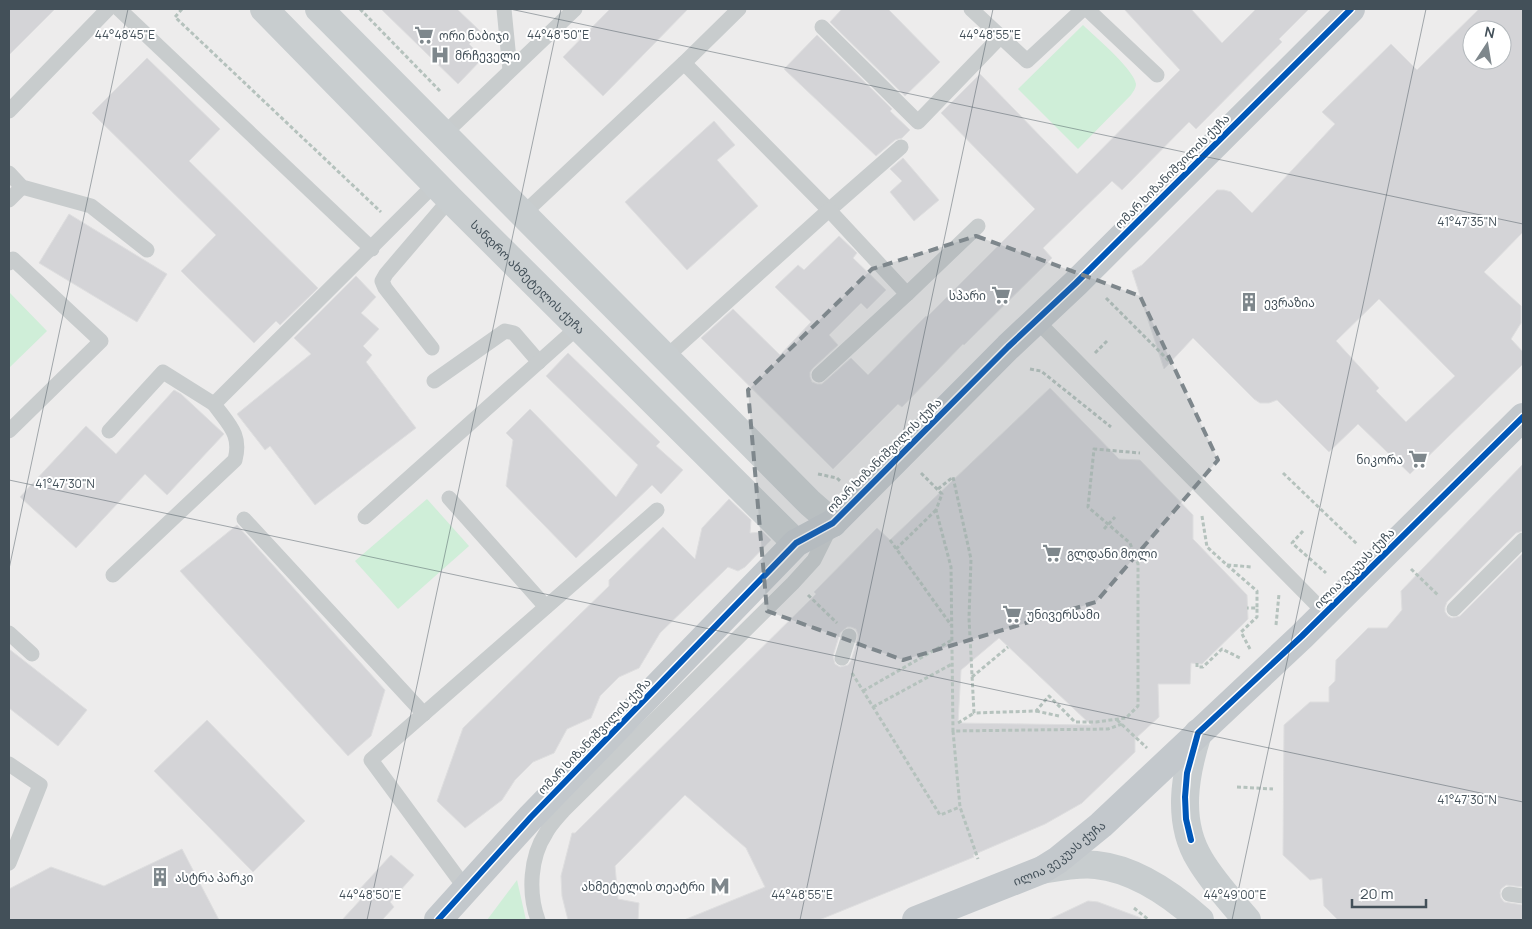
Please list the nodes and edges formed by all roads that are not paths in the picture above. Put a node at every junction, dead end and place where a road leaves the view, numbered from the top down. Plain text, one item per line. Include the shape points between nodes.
1 (108, 9) edge
2 (119, 9) edge
3 (264, 9) edge
4 (319, 9) edge
5 (504, 9) edge
6 (575, 9) edge
7 (739, 9) edge
8 (971, 9) edge
9 (1083, 9) edge
10 (1087, 9) edge
11 (1351, 9) edge
12 (822, 28) dead end
13 (1001, 36) junction
14 (684, 64) junction
15 (510, 70) junction
16 (1157, 76) dead end
17 (9, 111) edge
18 (448, 139) junction
19 (901, 147) dead end
20 (9, 173) edge
21 (436, 185) junction
22 (22, 187) junction
23 (9, 200) edge
24 (829, 210) junction
25 (523, 214) junction
26 (978, 226) dead end
27 (372, 249) junction
28 (147, 250) dead end
29 (10, 256) edge
30 (906, 294) junction
31 (1036, 320) junction
32 (578, 327) junction
33 (432, 348) dead end
34 (665, 358) junction
35 (539, 362) junction
36 (819, 375) dead end
37 (434, 381) dead end
38 (214, 404) junction
39 (1523, 417) edge
40 (732, 424) junction
41 (109, 430) dead end
42 (9, 432) edge
43 (704, 453) junction
44 (448, 498) dead end
45 (657, 510) dead end
46 (365, 517) dead end
47 (244, 519) dead end
48 (833, 523) junction
49 (1523, 540) edge
50 (805, 552) junction
51 (113, 575) dead end
52 (1448, 604) road end
53 (546, 607) junction
54 (1325, 613) junction
55 (9, 633) edge
56 (850, 636) road end
57 (32, 654) dead end
58 (842, 658) road end
59 (424, 714) junction
60 (1198, 733) junction
61 (9, 764) edge
62 (9, 863) edge
63 (1042, 870) junction
64 (466, 889) junction
65 (438, 920) edge
66 (538, 920) edge
67 (916, 920) edge
68 (1200, 920) edge
69 (1248, 920) edge

1 - 17 lane
2 - 27 lane
3 - 21 main road, სანდრო ახმეტელის ქუჩა
4 - 18 main road
5 - 15 lane
6 - 15 lane
7 - 14 lane
8 - 13 lane
9 - 13 lane via 1027,61
10 - 16 lane
11 - 31 main road, ომარ ხიზანიშვილის ქუჩა
12 - 13 lane via 918,122
14 - 24 lane
14 - 25 lane
15 - 18 lane
18 - 21 main road
18 - 25 main road
19 - 24 lane
20 - 22 lane
21 - 27 lane
21 - 32 main road, სანდრო ახმეტელის ქუჩა
21 - 33 lane via 382,281
22 - 23 lane
22 - 28 lane via 91,206
24 - 30 lane
24 - 34 lane
25 - 34 main road
26 - 30 lane
27 - 38 lane
29 - 42 lane via 101,341
30 - 36 lane
31 - 48 main road, ომარ ხიზანიშვილის ქუჩა
31 - 54 lane
32 - 35 lane
32 - 43 main road, სანდრო ახმეტელის ქუჩა
34 - 40 main road
35 - 37 lane via 514,333 505,331
35 - 46 lane
38 - 41 lane via 163,372
38 - 51 lane via 235,433 238,448 235,460
39 - 54 main road, ილია ვეკუას ქუჩა
40 - 43 main road
40 - 48 main road
43 - 50 main road, სანდრო ახმეტელის ქუჩა
44 - 53 lane
45 - 53 lane
47 - 59 lane
48 - 50 main road, ომარ ხიზანიშვილის ქუჩა
49 - 52 lane
50 - 64 main road, ომარ ხიზანიშვილის ქუჩა via 532,817
50 - 66 lane via 793,583 563,811 546,832 539,846 532,880 532,897
53 - 59 lane
54 - 60 main road, ილია ვეკუას ქუჩა
55 - 57 lane
56 - 58 lane
59 - 64 lane via 371,760
60 - 63 main road, ილია ვეკუას ქუჩა via 1101,825
60 - 69 main road via 1186,781 1186,819 1191,840 1199,859 1217,885
61 - 62 lane via 40,785
63 - 67 main road, ილია ვეკუას ქუჩა
63 - 68 main road via 1080,865 1112,869 1155,886
64 - 65 main road, ომარ ხიზანიშვილის ქუჩა

